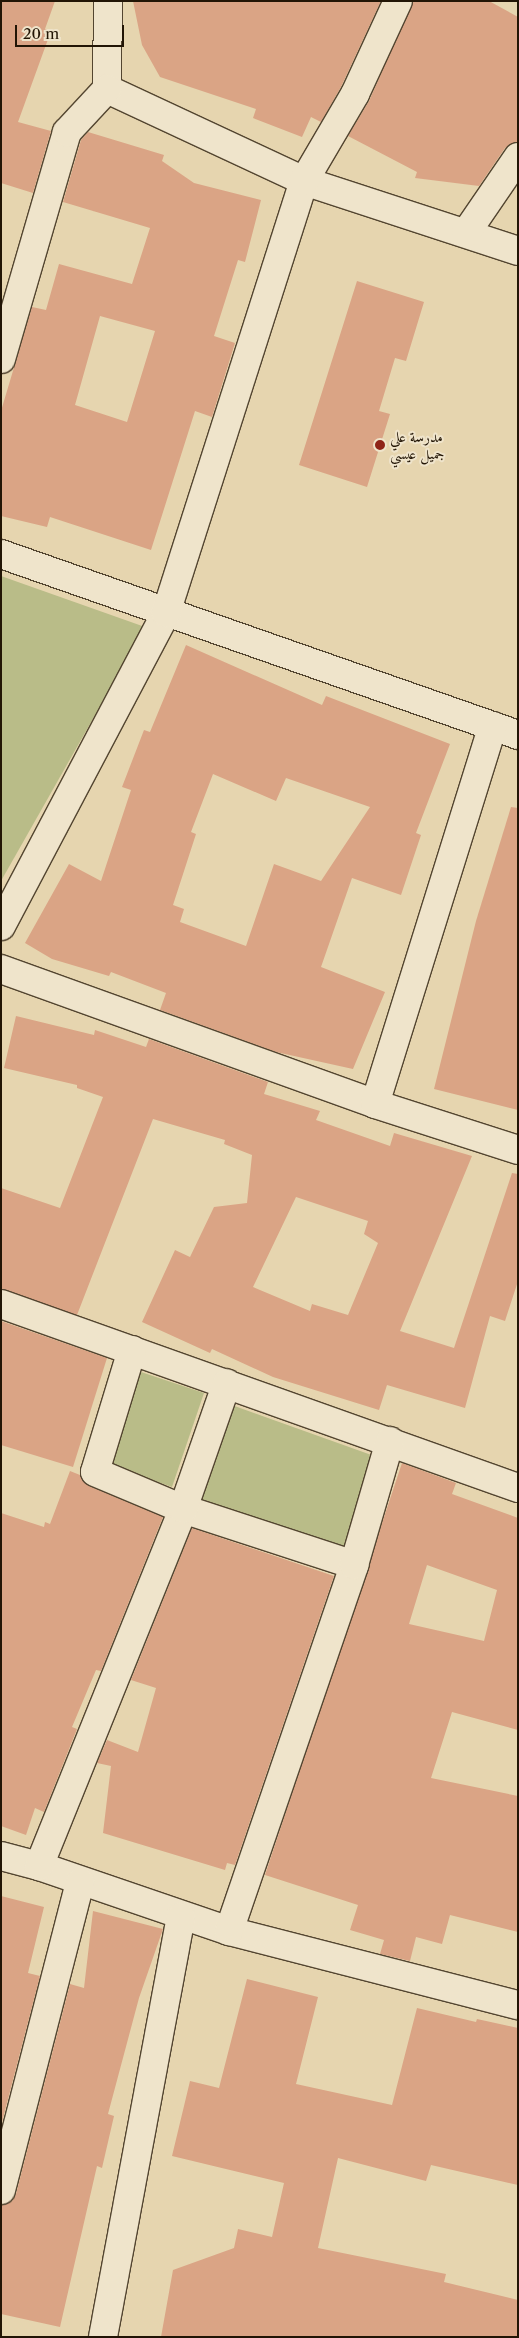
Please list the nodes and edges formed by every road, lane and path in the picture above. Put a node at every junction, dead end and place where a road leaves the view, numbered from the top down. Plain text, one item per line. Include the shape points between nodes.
1 (108, 1) edge
2 (398, 1) edge
3 (107, 89) junction
4 (518, 157) edge
5 (304, 181) junction
6 (466, 233) junction
7 (518, 251) edge
8 (1, 359) edge
9 (1, 554) edge
10 (166, 613) junction
11 (505, 731) edge
12 (1, 926) edge
13 (1, 969) edge
14 (375, 1104) junction
15 (518, 1150) edge
16 (1, 1304) edge
17 (132, 1350) junction
18 (227, 1383) junction
19 (390, 1441) junction
20 (518, 1488) edge
21 (183, 1509) junction
22 (354, 1565) junction
23 (1, 1856) edge
24 (39, 1866) junction
25 (80, 1882) junction
26 (181, 1917) junction
27 (229, 1931) junction
28 (518, 2004) edge
29 (1, 2190) edge
30 (103, 2337) edge

1 - 3 street
2 - 5 street via 355,94
3 - 5 street
3 - 8 street via 67,132
4 - 6 street
5 - 6 street
5 - 10 street
6 - 7 street
9 - 10 street
10 - 11 street
10 - 12 street
11 - 14 street
13 - 14 street
14 - 15 street
16 - 17 street
17 - 18 street
17 - 21 street via 95,1472
18 - 19 street
18 - 21 street
19 - 20 street
19 - 22 street
21 - 22 street
21 - 24 street
22 - 27 street
23 - 24 street
24 - 25 street
25 - 26 street
25 - 29 street
26 - 27 street
26 - 30 street
27 - 28 street

